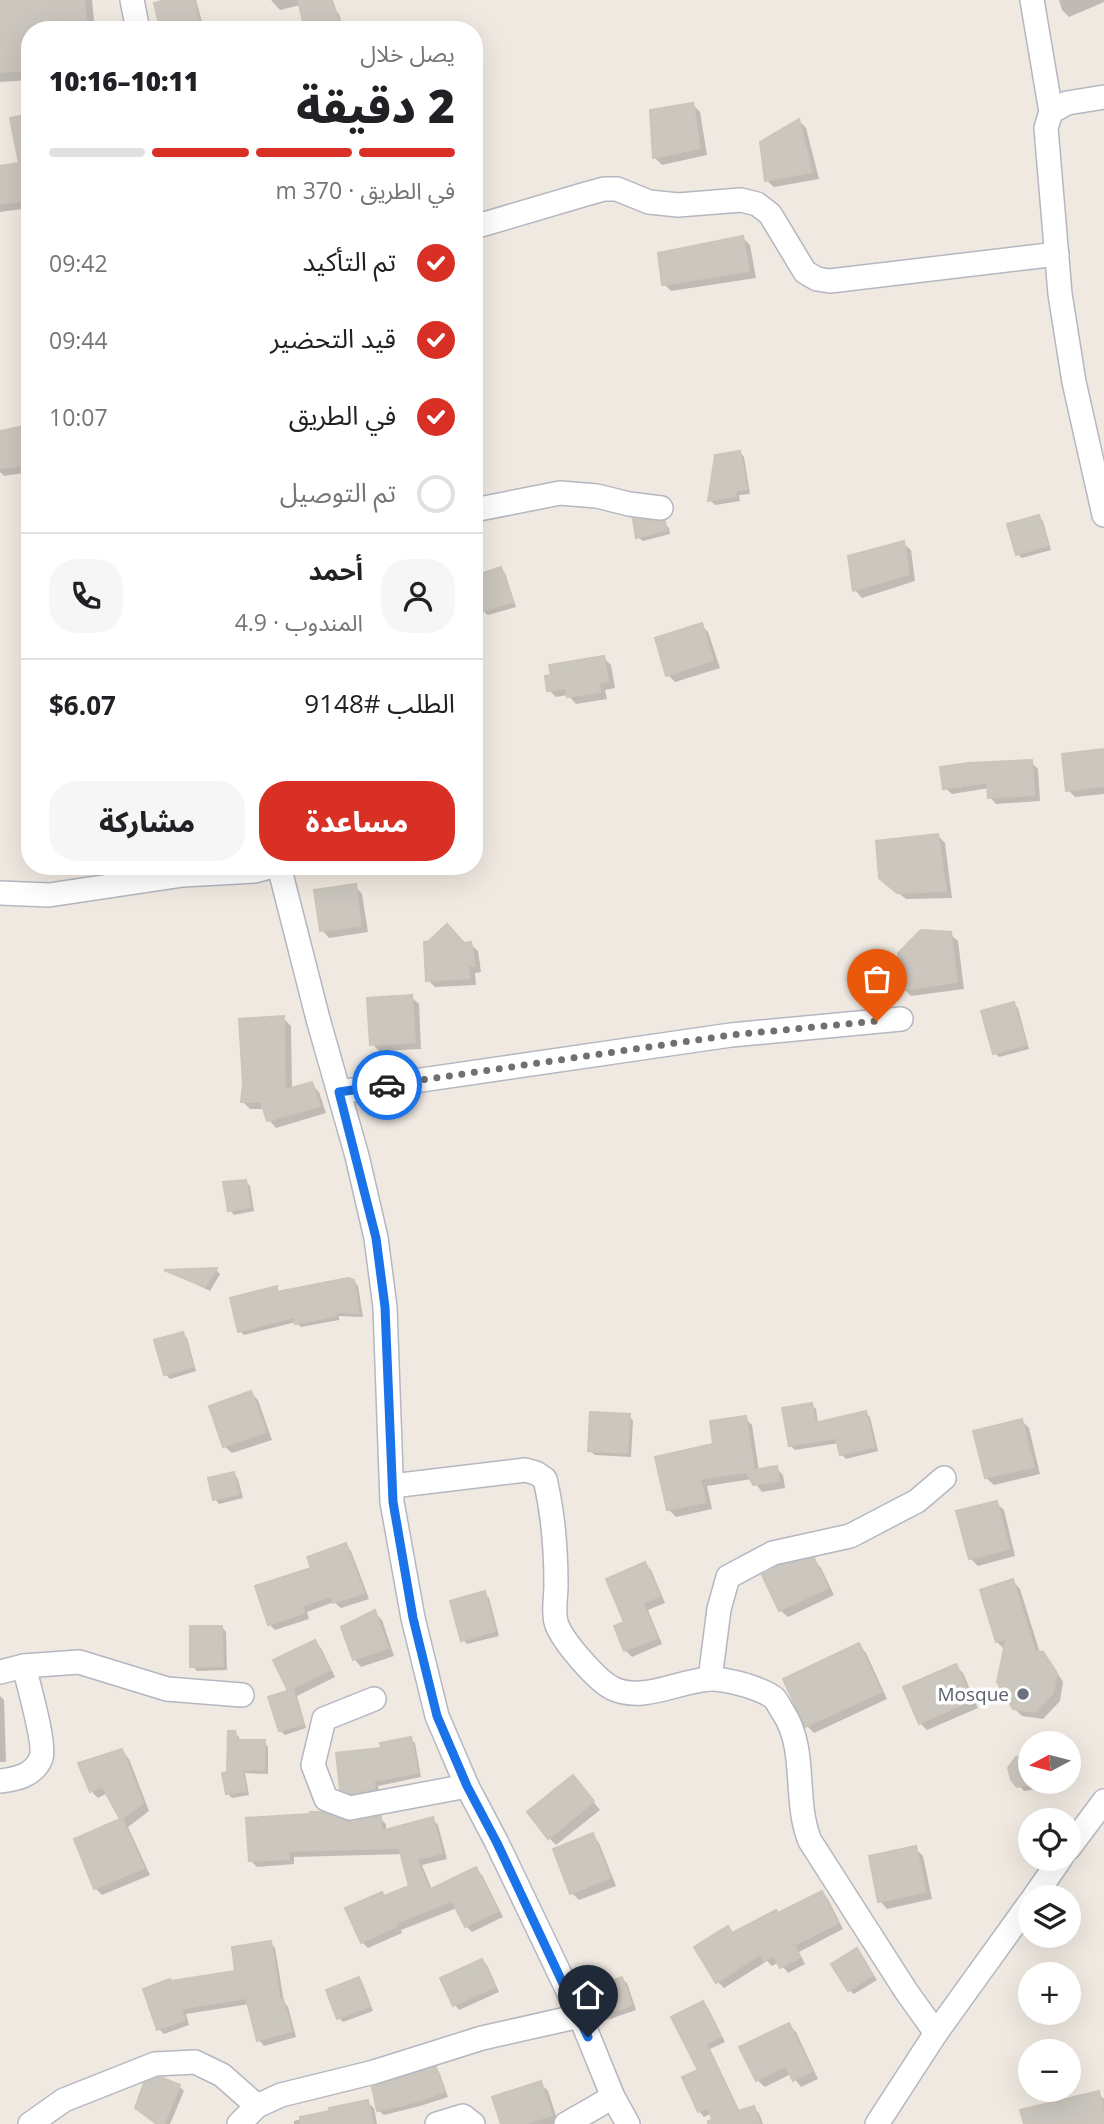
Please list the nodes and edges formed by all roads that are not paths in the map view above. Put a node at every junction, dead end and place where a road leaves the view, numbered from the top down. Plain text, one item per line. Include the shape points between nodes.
1 (132, 0) edge
2 (1032, 0) edge
3 (136, 21) edge
4 (1104, 97) edge
5 (1051, 112) junction
6 (483, 224) edge
7 (1057, 254) junction
8 (1095, 433) edge
9 (483, 508) edge
10 (661, 508) dead end
11 (1104, 514) edge
12 (183, 875) edge
13 (281, 875) edge
14 (0, 893) edge
15 (901, 1019) dead end
16 (339, 1092) junction
17 (944, 1478) dead end
18 (392, 1486) junction
19 (24, 1666) junction
20 (0, 1672) edge
21 (710, 1679) junction
22 (242, 1695) dead end
23 (374, 1699) dead end
24 (0, 1781) edge
25 (467, 1786) junction
26 (1104, 1801) edge
27 (1081, 1832) edge
28 (1018, 1919) edge
29 (580, 2016) junction
30 (936, 2033) junction
31 (613, 2098) junction
32 (257, 2106) junction
33 (30, 2124) edge
34 (239, 2124) edge
35 (437, 2124) edge
36 (473, 2124) edge
37 (566, 2124) edge
38 (628, 2124) edge
39 (877, 2124) edge

1 - 3 street
2 - 5 street
4 - 5 street via 1067,103
5 - 7 street via 1046,128
6 - 7 street via 595,191 617,189 649,202 678,205 741,200 757,204 770,214 804,272 817,279
7 - 8 street via 1074,382
8 - 11 street
9 - 10 street via 560,493
12 - 14 street via 49,895
13 - 16 street
15 - 16 street via 731,1035
16 - 18 street via 376,1238 385,1307
17 - 21 street via 917,1501 850,1536 773,1553 728,1577
18 - 21 street via 525,1470 536,1473 545,1479 548,1491 555,1619 566,1642 603,1683 618,1691 637,1693
18 - 25 street via 413,1618 437,1716
19 - 20 street
19 - 22 street via 79,1662 167,1689
19 - 24 street via 41,1758 19,1779
21 - 30 street via 753,1687 774,1698 788,1719 810,1841
23 - 25 street via 324,1719 313,1765 326,1799 349,1808
25 - 29 street
26 - 27 street
28 - 30 street
29 - 31 street
29 - 32 street via 482,2038 281,2095
30 - 39 street
31 - 37 street
31 - 38 street
32 - 33 street via 222,2075 195,2062 155,2064 64,2100
32 - 34 street
35 - 36 street via 463,2116

